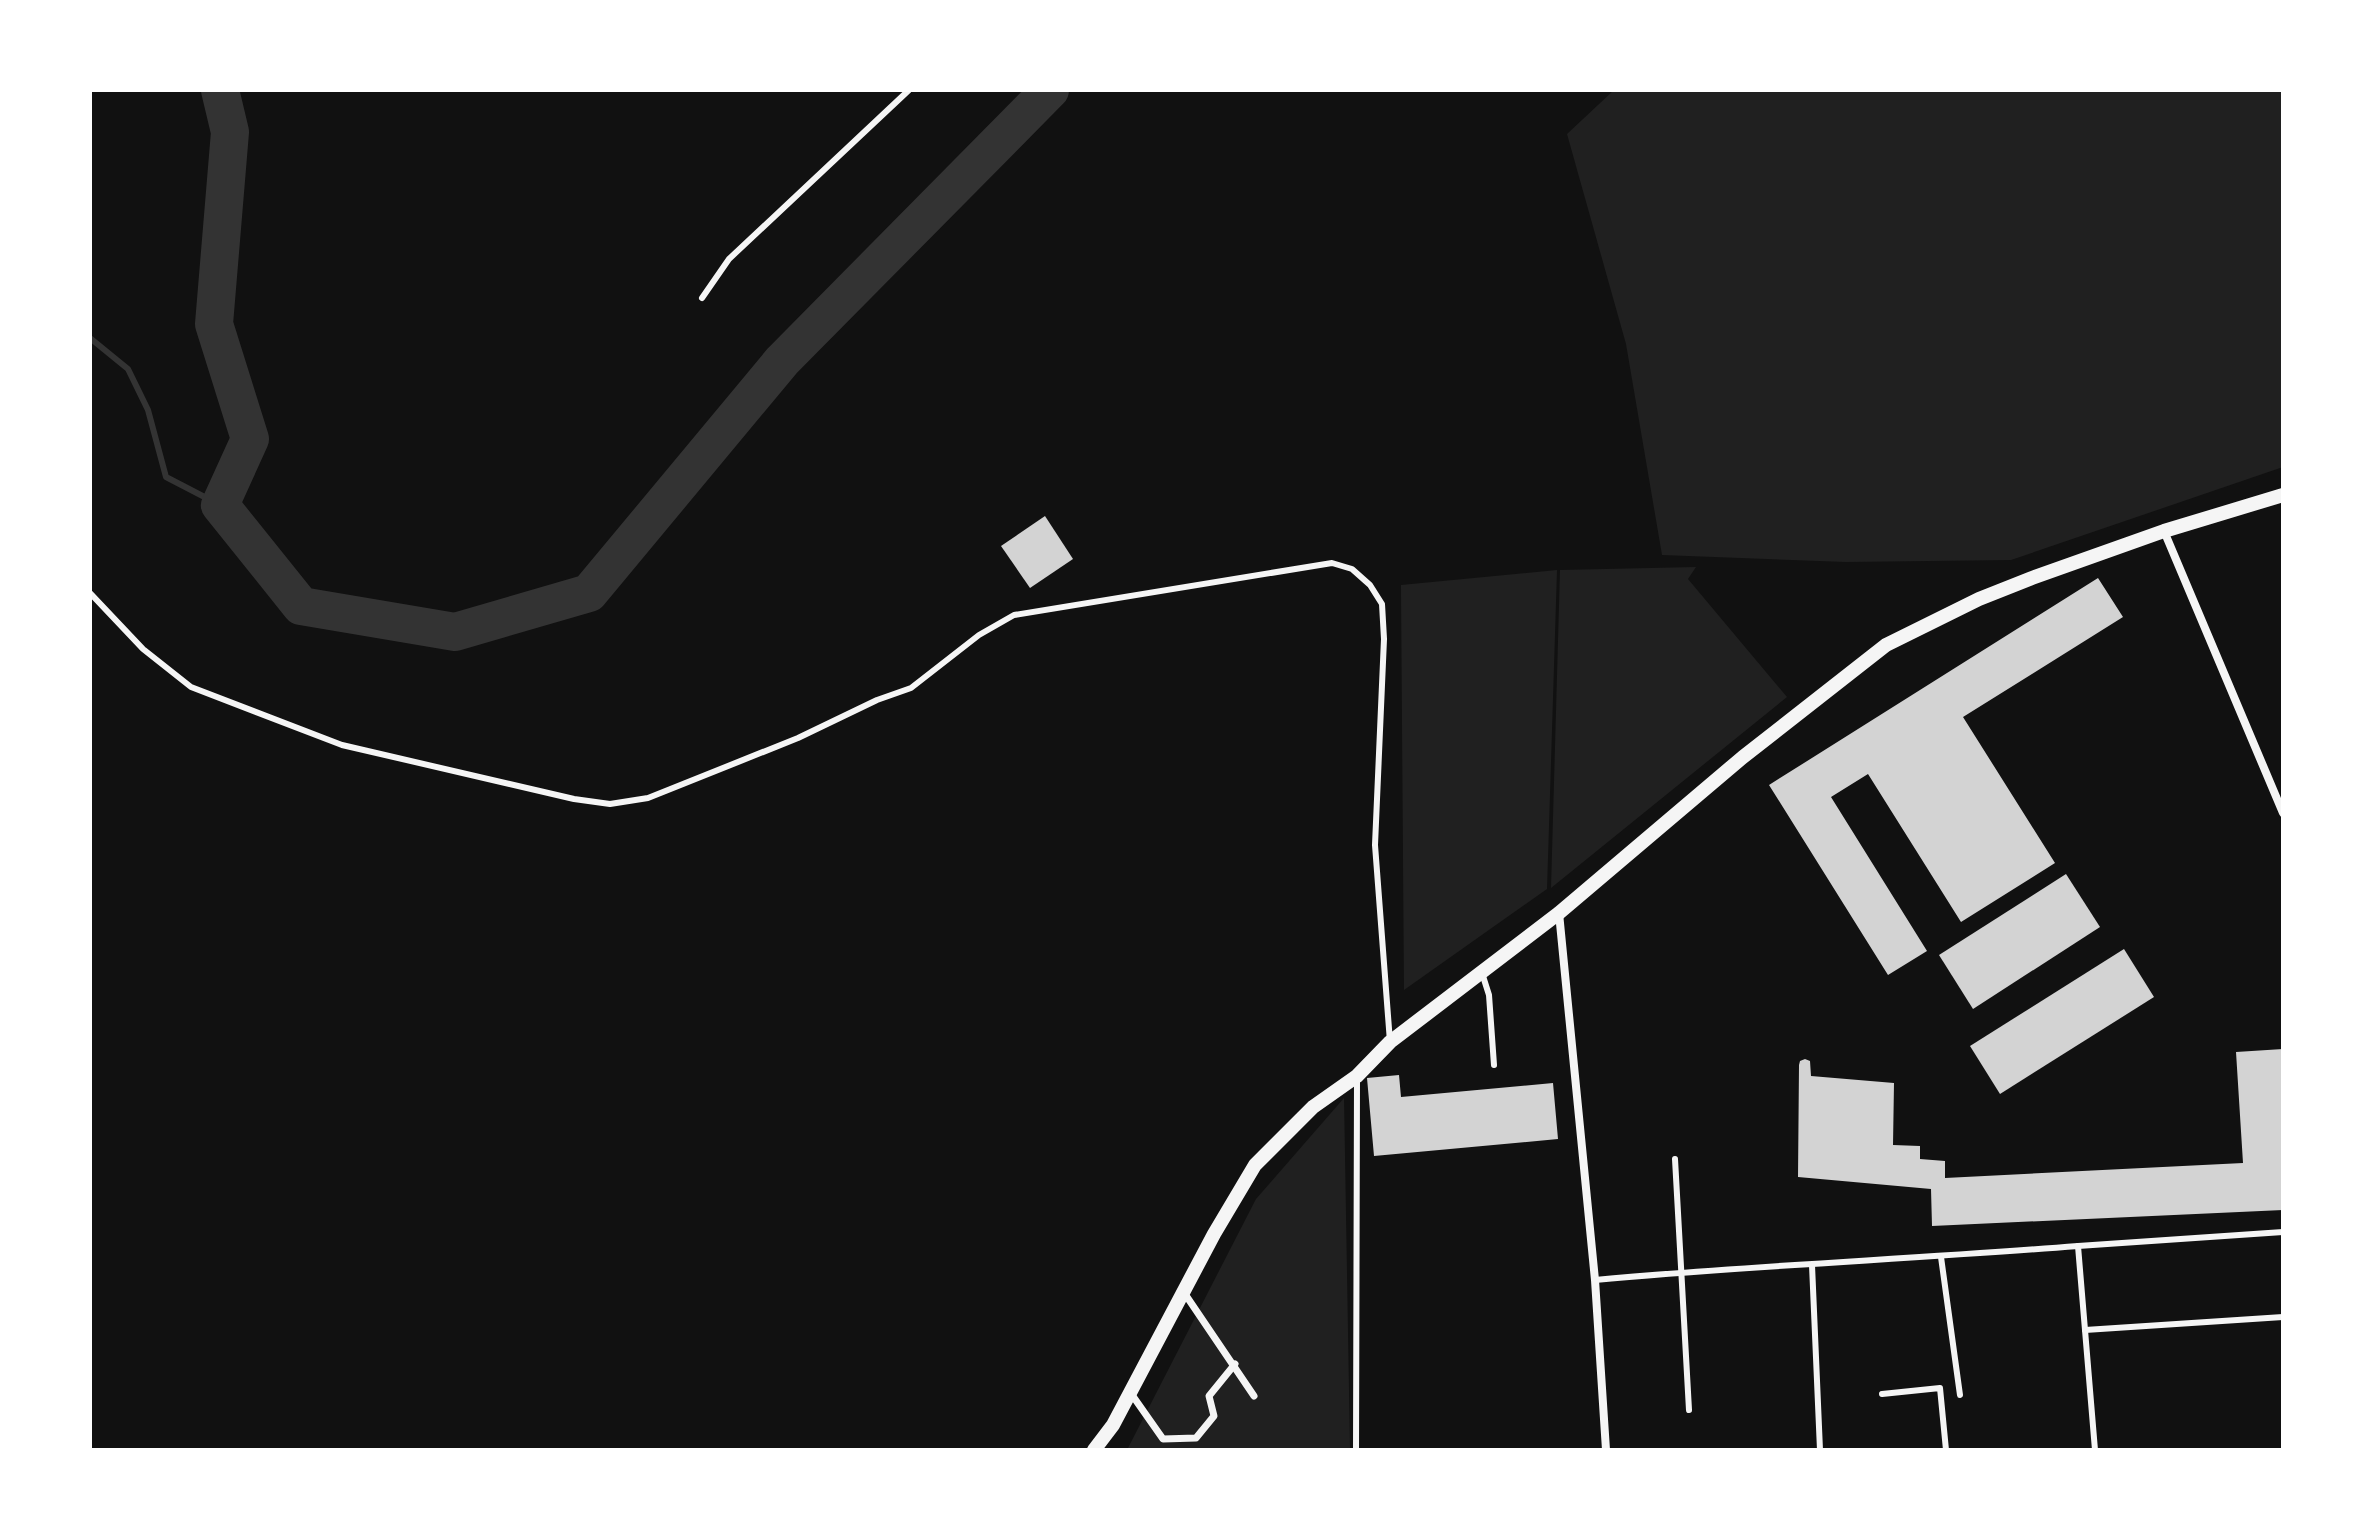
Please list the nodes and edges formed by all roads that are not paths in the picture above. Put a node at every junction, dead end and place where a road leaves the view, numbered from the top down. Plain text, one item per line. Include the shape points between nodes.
1 (909, 90) edge
2 (702, 298) dead end
3 (2283, 495) edge
4 (2164, 531) junction
5 (90, 593) edge
6 (2283, 813) edge
7 (1559, 913) junction
8 (1482, 973) junction
9 (1390, 1042) junction
10 (1494, 1065) dead end
11 (1357, 1076) junction
12 (1675, 1159) dead end
13 (2283, 1232) edge
14 (2078, 1246) junction
15 (1941, 1257) junction
16 (1812, 1265) junction
17 (1683, 1271) junction
18 (1595, 1280) junction
19 (1185, 1294) junction
20 (2283, 1317) edge
21 (2085, 1330) junction
22 (1235, 1364) junction
23 (1130, 1392) junction
24 (1882, 1394) dead end
25 (1960, 1395) dead end
26 (1254, 1396) dead end
27 (1689, 1410) dead end
28 (1094, 1450) edge
29 (1356, 1450) edge
30 (1606, 1450) edge
31 (1820, 1450) edge
32 (1946, 1450) edge
33 (2095, 1450) edge

1 - 2 lane via 729,259
3 - 4 street
4 - 6 street
4 - 7 street via 1979,599 1886,645 1743,757
5 - 9 lane via 143,649 191,687 342,745 610,804 648,798 911,688 1014,615 1332,563 1352,569 1382,604 1375,845
7 - 8 street
7 - 18 street
8 - 9 street
8 - 10 lane via 1489,995
9 - 11 street
11 - 19 street via 1313,1107 1255,1165
11 - 29 lane
12 - 17 lane
13 - 14 lane
14 - 15 lane
14 - 21 lane
15 - 16 lane
15 - 25 lane
16 - 17 lane
16 - 31 lane
17 - 18 lane
17 - 27 lane
18 - 30 street
19 - 22 street
19 - 23 street
20 - 21 lane
21 - 33 lane
22 - 23 street via 1209,1396 1214,1416 1196,1438 1163,1439
22 - 26 street
23 - 28 street
24 - 32 lane via 1940,1388

